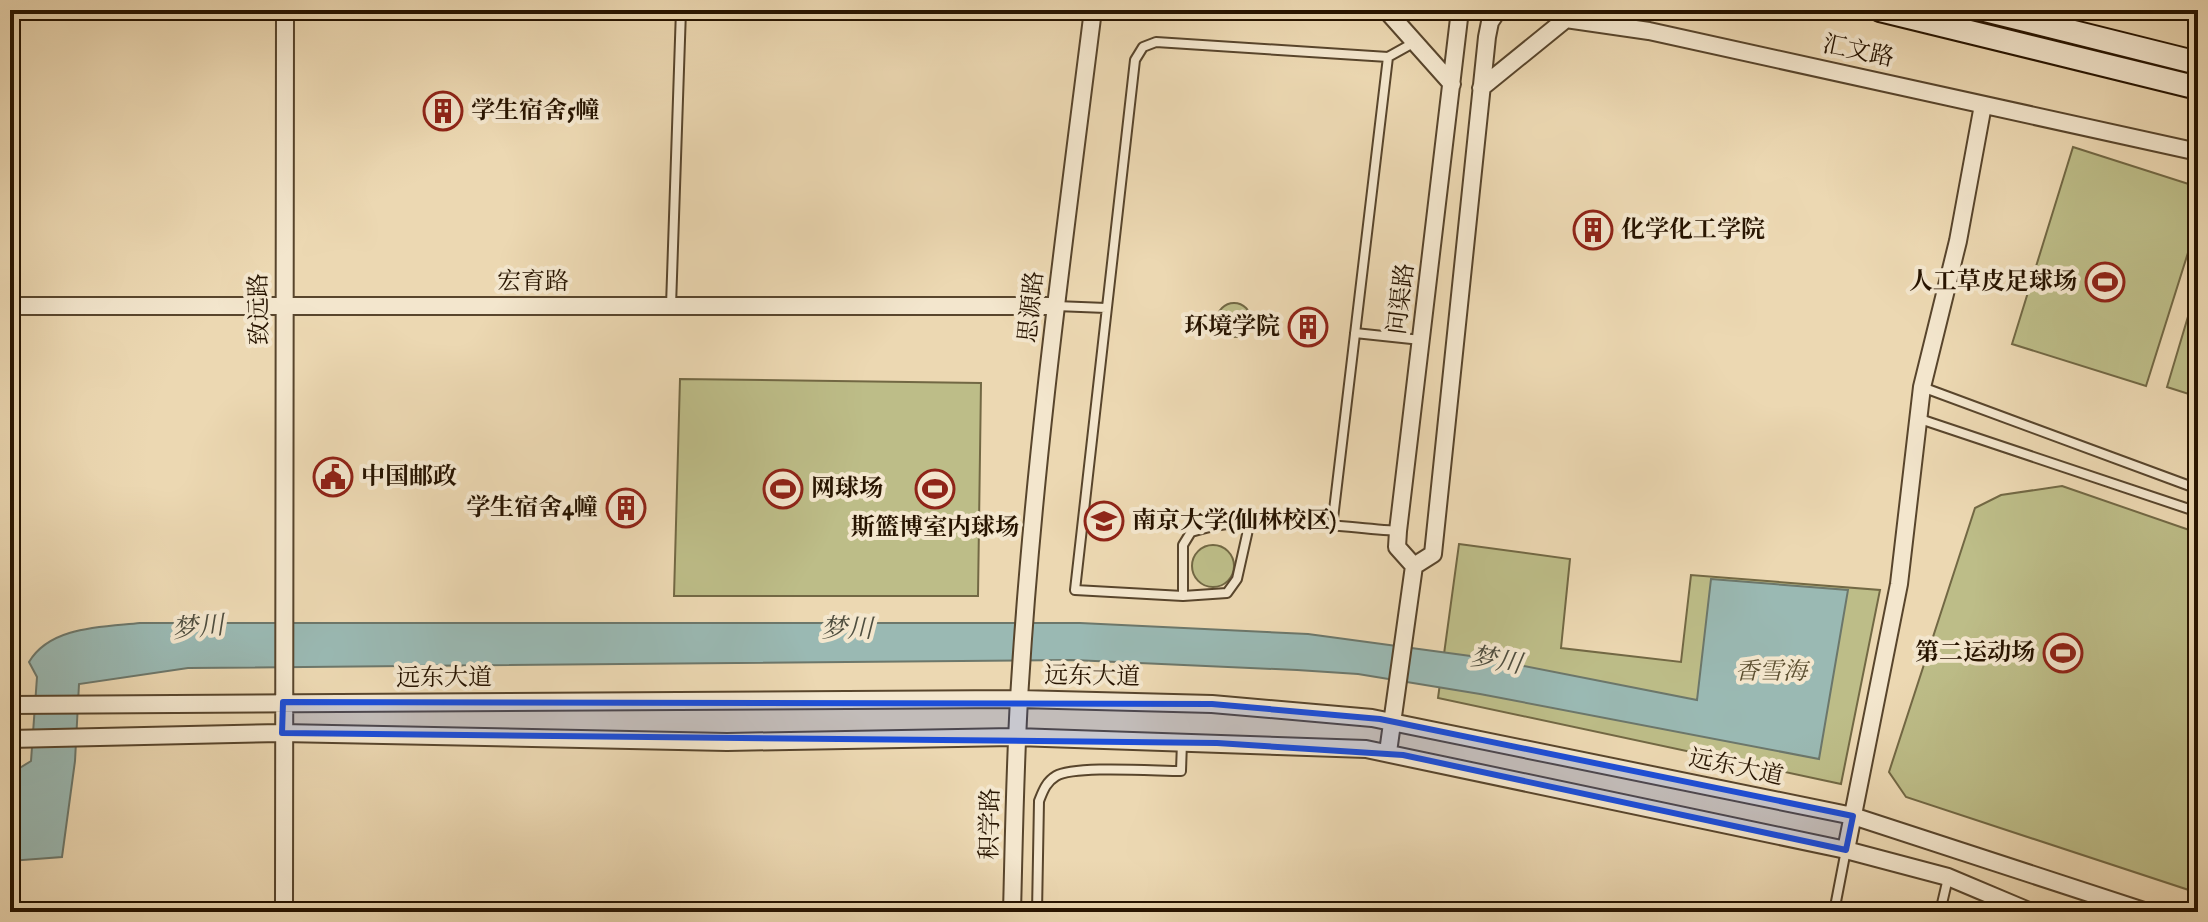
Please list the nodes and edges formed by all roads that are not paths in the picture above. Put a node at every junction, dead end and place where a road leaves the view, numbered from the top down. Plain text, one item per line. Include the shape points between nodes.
1 (285, 10) edge
2 (681, 10) edge
3 (1093, 10) edge
4 (1386, 10) edge
5 (1460, 10) edge
6 (1498, 10) edge
7 (1880, 10) edge
8 (1985, 10) edge
9 (1415, 41) junction
10 (1388, 57) junction
11 (2198, 63) edge
12 (1452, 84) junction
13 (1481, 88) junction
14 (2198, 88) edge
15 (1983, 105) junction
16 (2198, 152) edge
17 (284, 305) junction
18 (10, 306) edge
19 (671, 306) junction
20 (1056, 306) junction
21 (1106, 308) junction
22 (1355, 333) junction
23 (1422, 340) junction
24 (1922, 387) junction
25 (1920, 419) junction
26 (2198, 489) edge
27 (2198, 512) edge
28 (1250, 521) junction
29 (1332, 527) junction
30 (1398, 531) junction
31 (1414, 566) junction
32 (1183, 596) junction
33 (1020, 678) joint
34 (1019, 699) junction
35 (283, 702) junction
36 (10, 705) edge
37 (1392, 721) junction
38 (282, 733) junction
39 (1017, 737) junction
40 (10, 739) edge
41 (1182, 742) junction
42 (1388, 752) junction
43 (1853, 816) junction
44 (1846, 850) junction
45 (1948, 877) junction
46 (284, 912) edge
47 (1012, 912) edge
48 (1037, 912) edge
49 (1834, 912) edge
50 (1940, 912) edge
51 (2031, 912) edge
52 (2147, 912) edge

1 - 17 street, 致远路
2 - 19 lane
3 - 20 street, 思源路
4 - 9 street
5 - 12 street, 问渠路
6 - 13 street via 1490,22
7 - 14 main road
8 - 11 main road
9 - 10 lane
9 - 12 street
10 - 21 lane via 1156,42 1143,47 1135,60
10 - 22 lane
12 - 23 street, 问渠路
13 - 15 street, 汇文路 via 1566,19 1649,31
13 - 31 street via 1433,554
15 - 16 street, 汇文路
15 - 24 street via 1958,241
17 - 18 street, 宏育路
17 - 19 street, 宏育路
17 - 35 street, 致远路
19 - 20 street, 宏育路
20 - 21 lane
20 - 33 street, 思源路
21 - 32 lane via 1075,590
22 - 23 lane
22 - 29 lane
23 - 30 street, 问渠路
24 - 25 street
24 - 26 lane
25 - 27 lane
25 - 43 street via 1899,584
28 - 29 lane
28 - 32 lane via 1237,579 1227,593
28 - 32 lane via 1191,532 1183,545
29 - 30 lane
30 - 31 street via 1397,547
31 - 37 street
33 - 34 street, 积学路
34 - 35 street, 远东大道
34 - 37 street, 远东大道 via 1212,704
34 - 39 street, 积学路
35 - 36 street, 远东大道
35 - 38 street, 致远路
37 - 42 street
37 - 43 street, 远东大道
38 - 39 street via 727,742
38 - 40 street
38 - 46 street, 致远路
39 - 41 street
39 - 47 street, 积学路
41 - 42 street
41 - 48 lane via 1181,771 1076,771 1057,775 1045,785 1039,801
42 - 44 street
43 - 44 street
43 - 52 street, 远东大道
44 - 45 street
44 - 49 lane
45 - 50 lane
45 - 51 street

